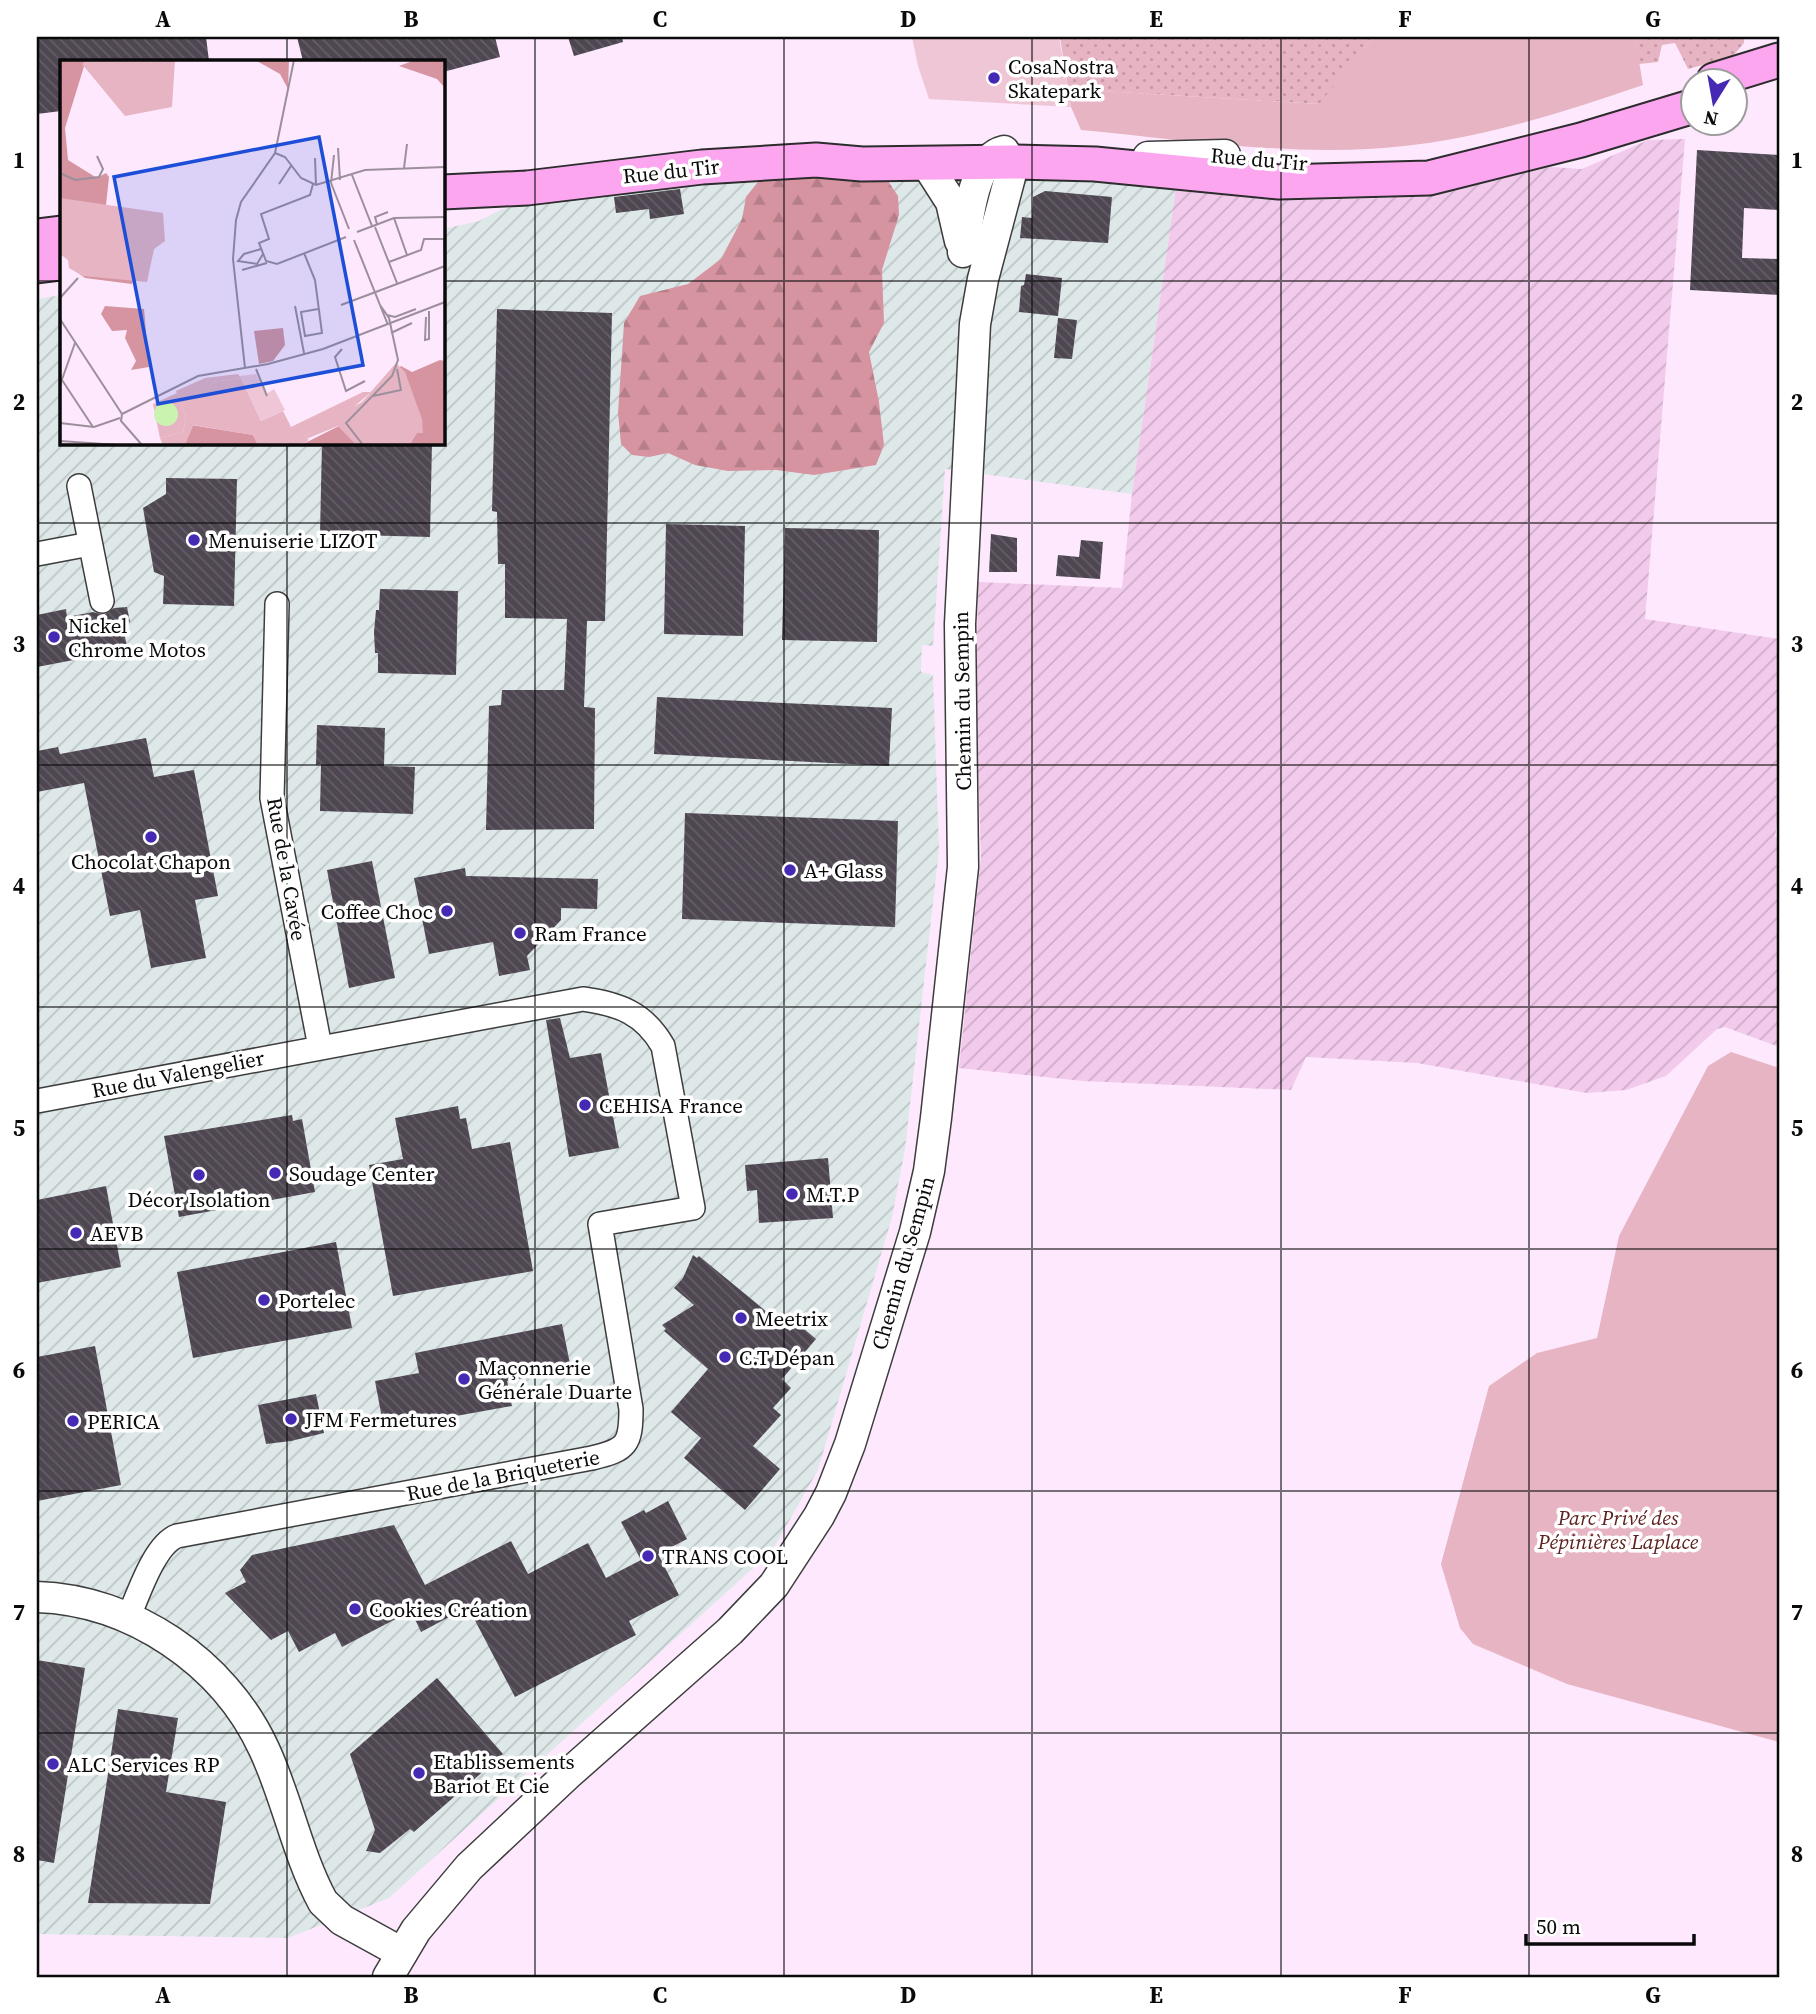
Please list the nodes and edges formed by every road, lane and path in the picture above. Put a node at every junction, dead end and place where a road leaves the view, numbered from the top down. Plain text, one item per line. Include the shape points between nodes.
1 (1779, 60) edge
2 (1750, 69) edge
3 (1779, 82) edge
4 (1750, 90) edge
5 (1680, 91) edge
6 (1680, 110) edge
7 (1225, 155) junction
8 (816, 160) junction
9 (1001, 162) junction
10 (926, 163) junction
11 (527, 188) junction
12 (444, 192) edge
13 (444, 207) edge
14 (60, 233) edge
15 (37, 236) edge
16 (60, 250) edge
17 (37, 253) edge
18 (963, 253) junction
19 (60, 262) edge
20 (37, 266) edge
21 (975, 324) junction
22 (79, 486) dead end
23 (90, 544) junction
24 (37, 554) edge
25 (102, 601) dead end
26 (277, 604) dead end
27 (320, 1047) junction
28 (37, 1101) edge
29 (37, 1597) edge
30 (128, 1618) junction
31 (395, 1965) edge

1 - 2 main road
3 - 4 main road
5 - 7 main road, Rue du Tir via 1461,154 1367,165
6 - 9 main road, Rue du Tir via 1429,178 1279,181 1095,164
7 - 8 main road, Rue du Tir via 1080,142 970,142 878,145
7 - 9 street via 1149,158 1002,151
8 - 10 main road, Rue du Tir
8 - 11 main road, Rue du Tir via 690,168
9 - 10 main road, Rue du Tir
9 - 18 street, Chemin du Sempin via 974,186
9 - 21 street, Chemin du Sempin
10 - 18 street, Chemin du Sempin via 951,202
11 - 12 main road, Rue du Tir
11 - 13 main road, Rue du Tir
14 - 15 main road
16 - 17 street
18 - 21 street, Chemin du Sempin
19 - 20 main road
21 - 31 street, Chemin du Sempin via 960,624 963,867 936,1118 915,1232 849,1444 819,1517 774,1585 730,1631 489,1846 440,1899
22 - 23 street
23 - 24 street
23 - 25 street
26 - 27 street, Rue de la Cavée via 272,798
27 - 28 street, Rue du Valengelier
27 - 30 street, Rue de la Briqueterie via 583,999 624,1008 654,1030 663,1046 692,1208 600,1224 631,1409 631,1433 614,1453 170,1539 158,1553
29 - 30 street via 91,1605
30 - 31 street via 178,1646 227,1691 257,1733 323,1902

